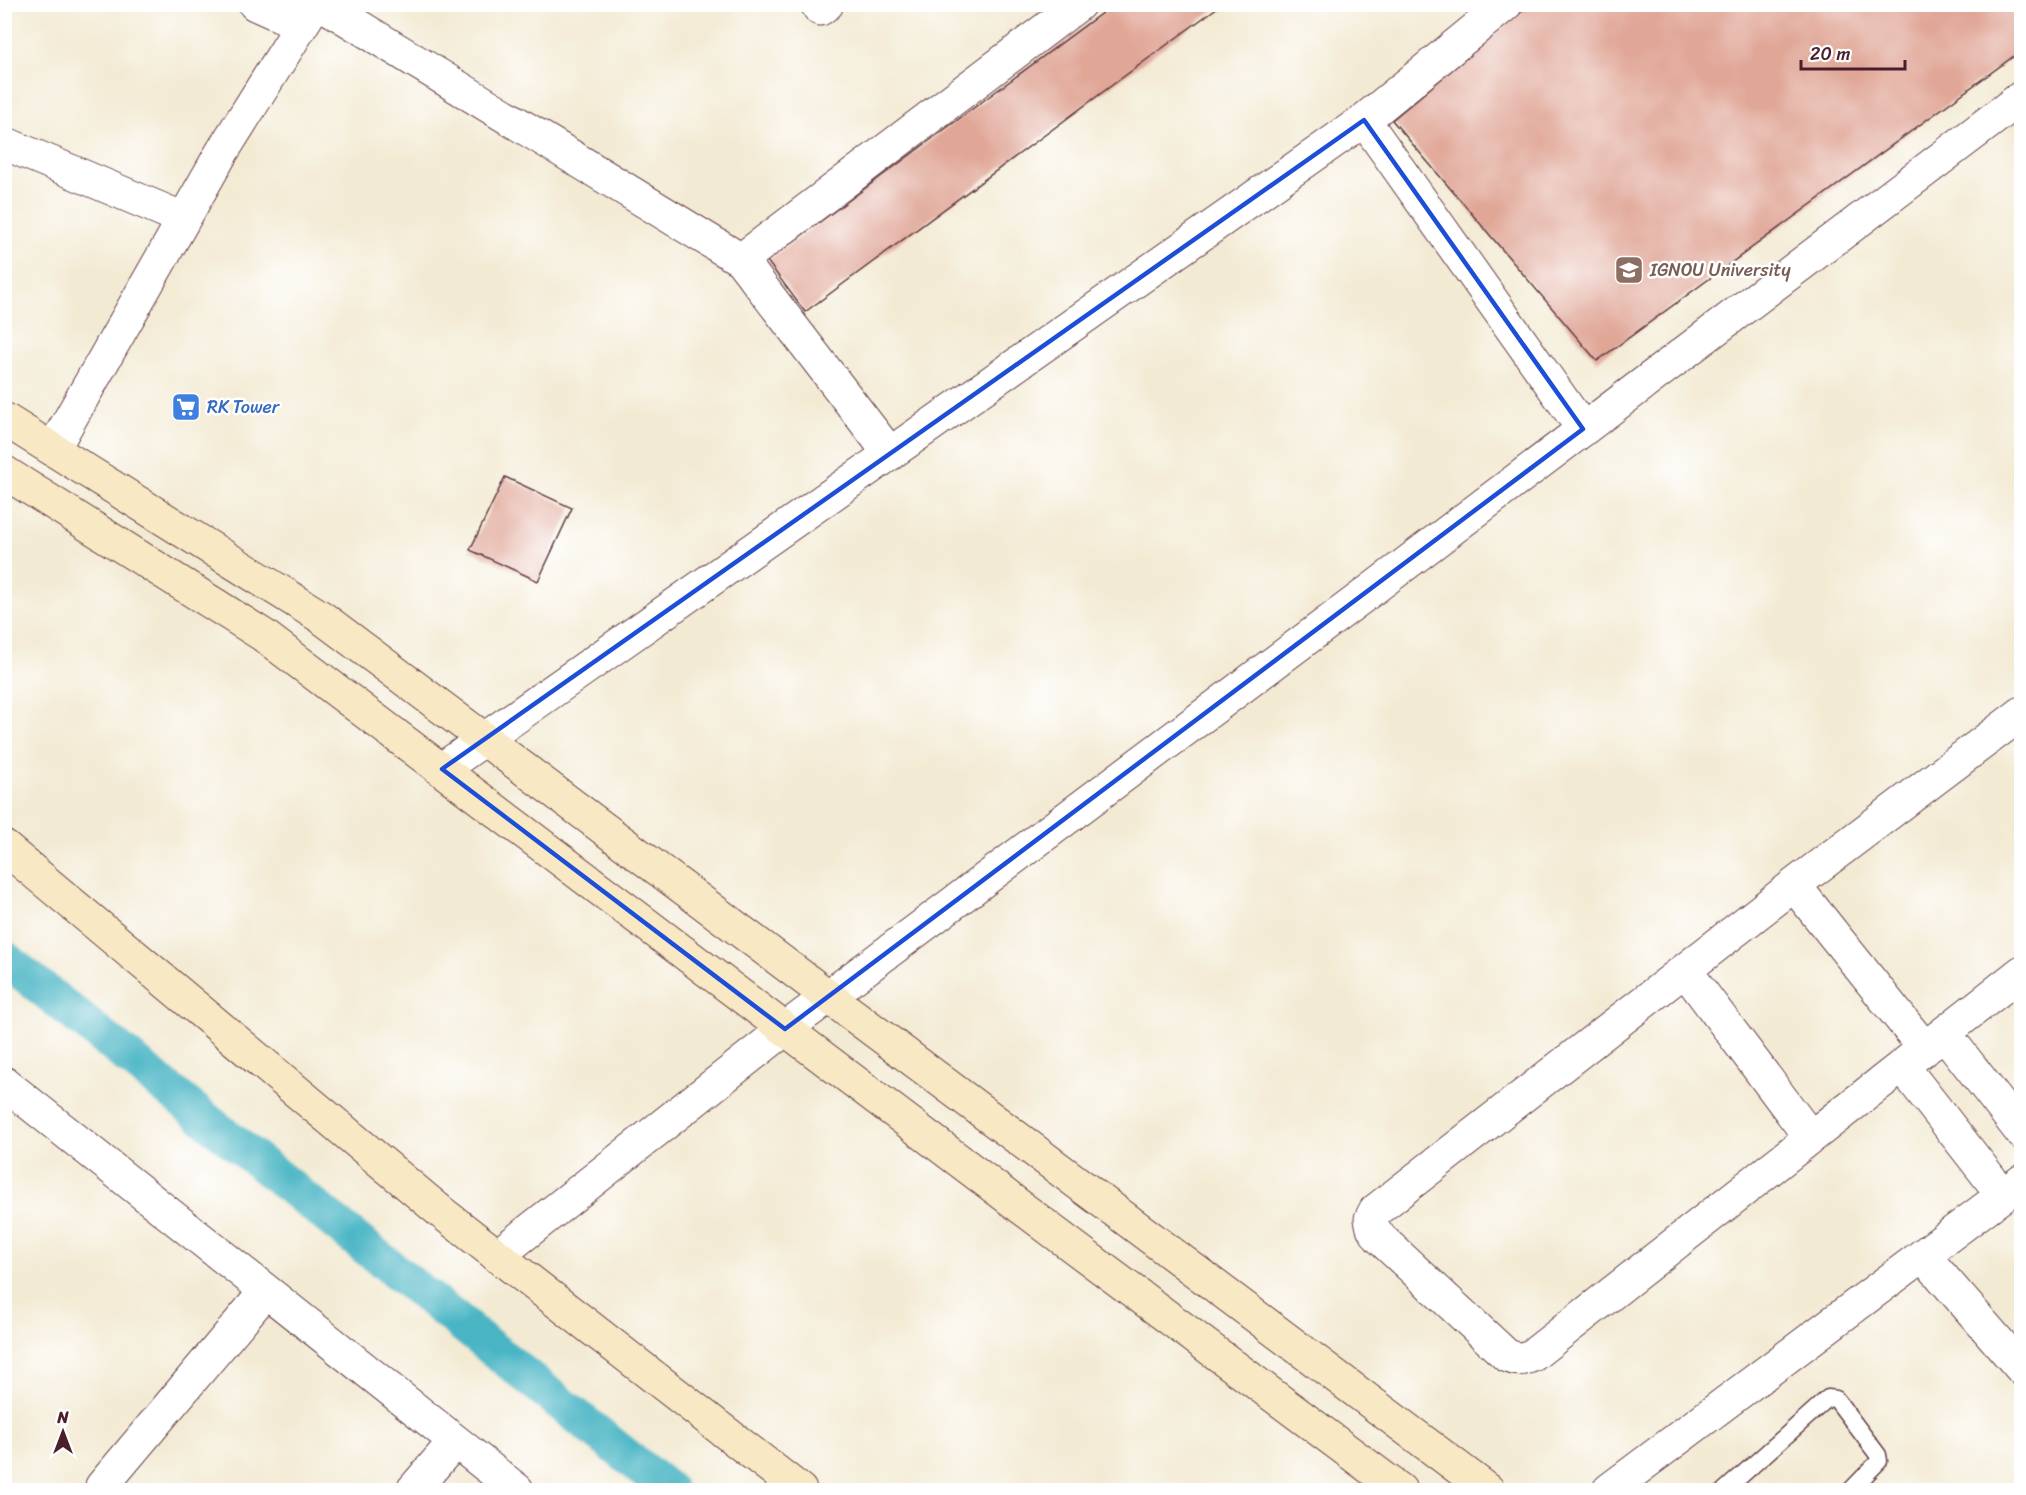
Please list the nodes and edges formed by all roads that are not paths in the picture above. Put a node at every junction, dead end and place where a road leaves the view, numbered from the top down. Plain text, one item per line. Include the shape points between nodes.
1 (255, 4) edge
2 (817, 4) edge
3 (827, 4) edge
4 (1079, 4) edge
5 (1502, 6) edge
6 (313, 11) edge
7 (2022, 97) edge
8 (1364, 120) junction
9 (4, 143) edge
10 (184, 219) junction
11 (741, 260) junction
12 (4, 419) edge
13 (1583, 429) junction
14 (53, 449) junction
15 (890, 454) junction
16 (4, 472) edge
17 (2022, 713) edge
18 (484, 739) junction
19 (442, 769) junction
20 (4, 847) edge
21 (1794, 885) junction
22 (1685, 970) junction
23 (2022, 972) edge
24 (828, 997) junction
25 (785, 1029) junction
26 (1924, 1050) junction
27 (4, 1083) edge
28 (2022, 1133) edge
29 (1810, 1137) junction
30 (2012, 1188) edge
31 (1923, 1255) junction
32 (497, 1256) junction
33 (266, 1291) junction
34 (2022, 1369) edge
35 (455, 1441) junction
36 (102, 1486) dead end
37 (414, 1491) edge
38 (517, 1491) edge
39 (800, 1491) edge
40 (1400, 1491) edge
41 (1488, 1491) edge
42 (1609, 1491) edge
43 (1725, 1491) edge
44 (1851, 1491) edge

1 - 6 street
2 - 3 street via 820,9
4 - 11 street
5 - 8 street
6 - 10 street via 222,152
6 - 11 street
7 - 13 street
8 - 13 street
8 - 15 street
9 - 10 street
10 - 14 street
11 - 15 street
12 - 14 street
13 - 24 street
14 - 18 street via 321,617
15 - 18 street
16 - 19 street via 263,635
17 - 21 street
18 - 19 street
18 - 24 street
19 - 25 street
20 - 32 street
21 - 22 street
21 - 26 street
22 - 29 street
22 - 29 street via 1375,1211 1371,1219 1380,1238 1506,1355 1522,1360
23 - 26 street
24 - 25 street
24 - 41 street
25 - 32 street
25 - 40 street
26 - 28 street
26 - 29 street
26 - 30 street
27 - 33 street
30 - 31 street
31 - 34 street
31 - 42 street
32 - 39 street
33 - 35 street
33 - 36 street
35 - 37 street
35 - 38 street
43 - 44 lane via 1832,1397 1878,1455 1879,1461

